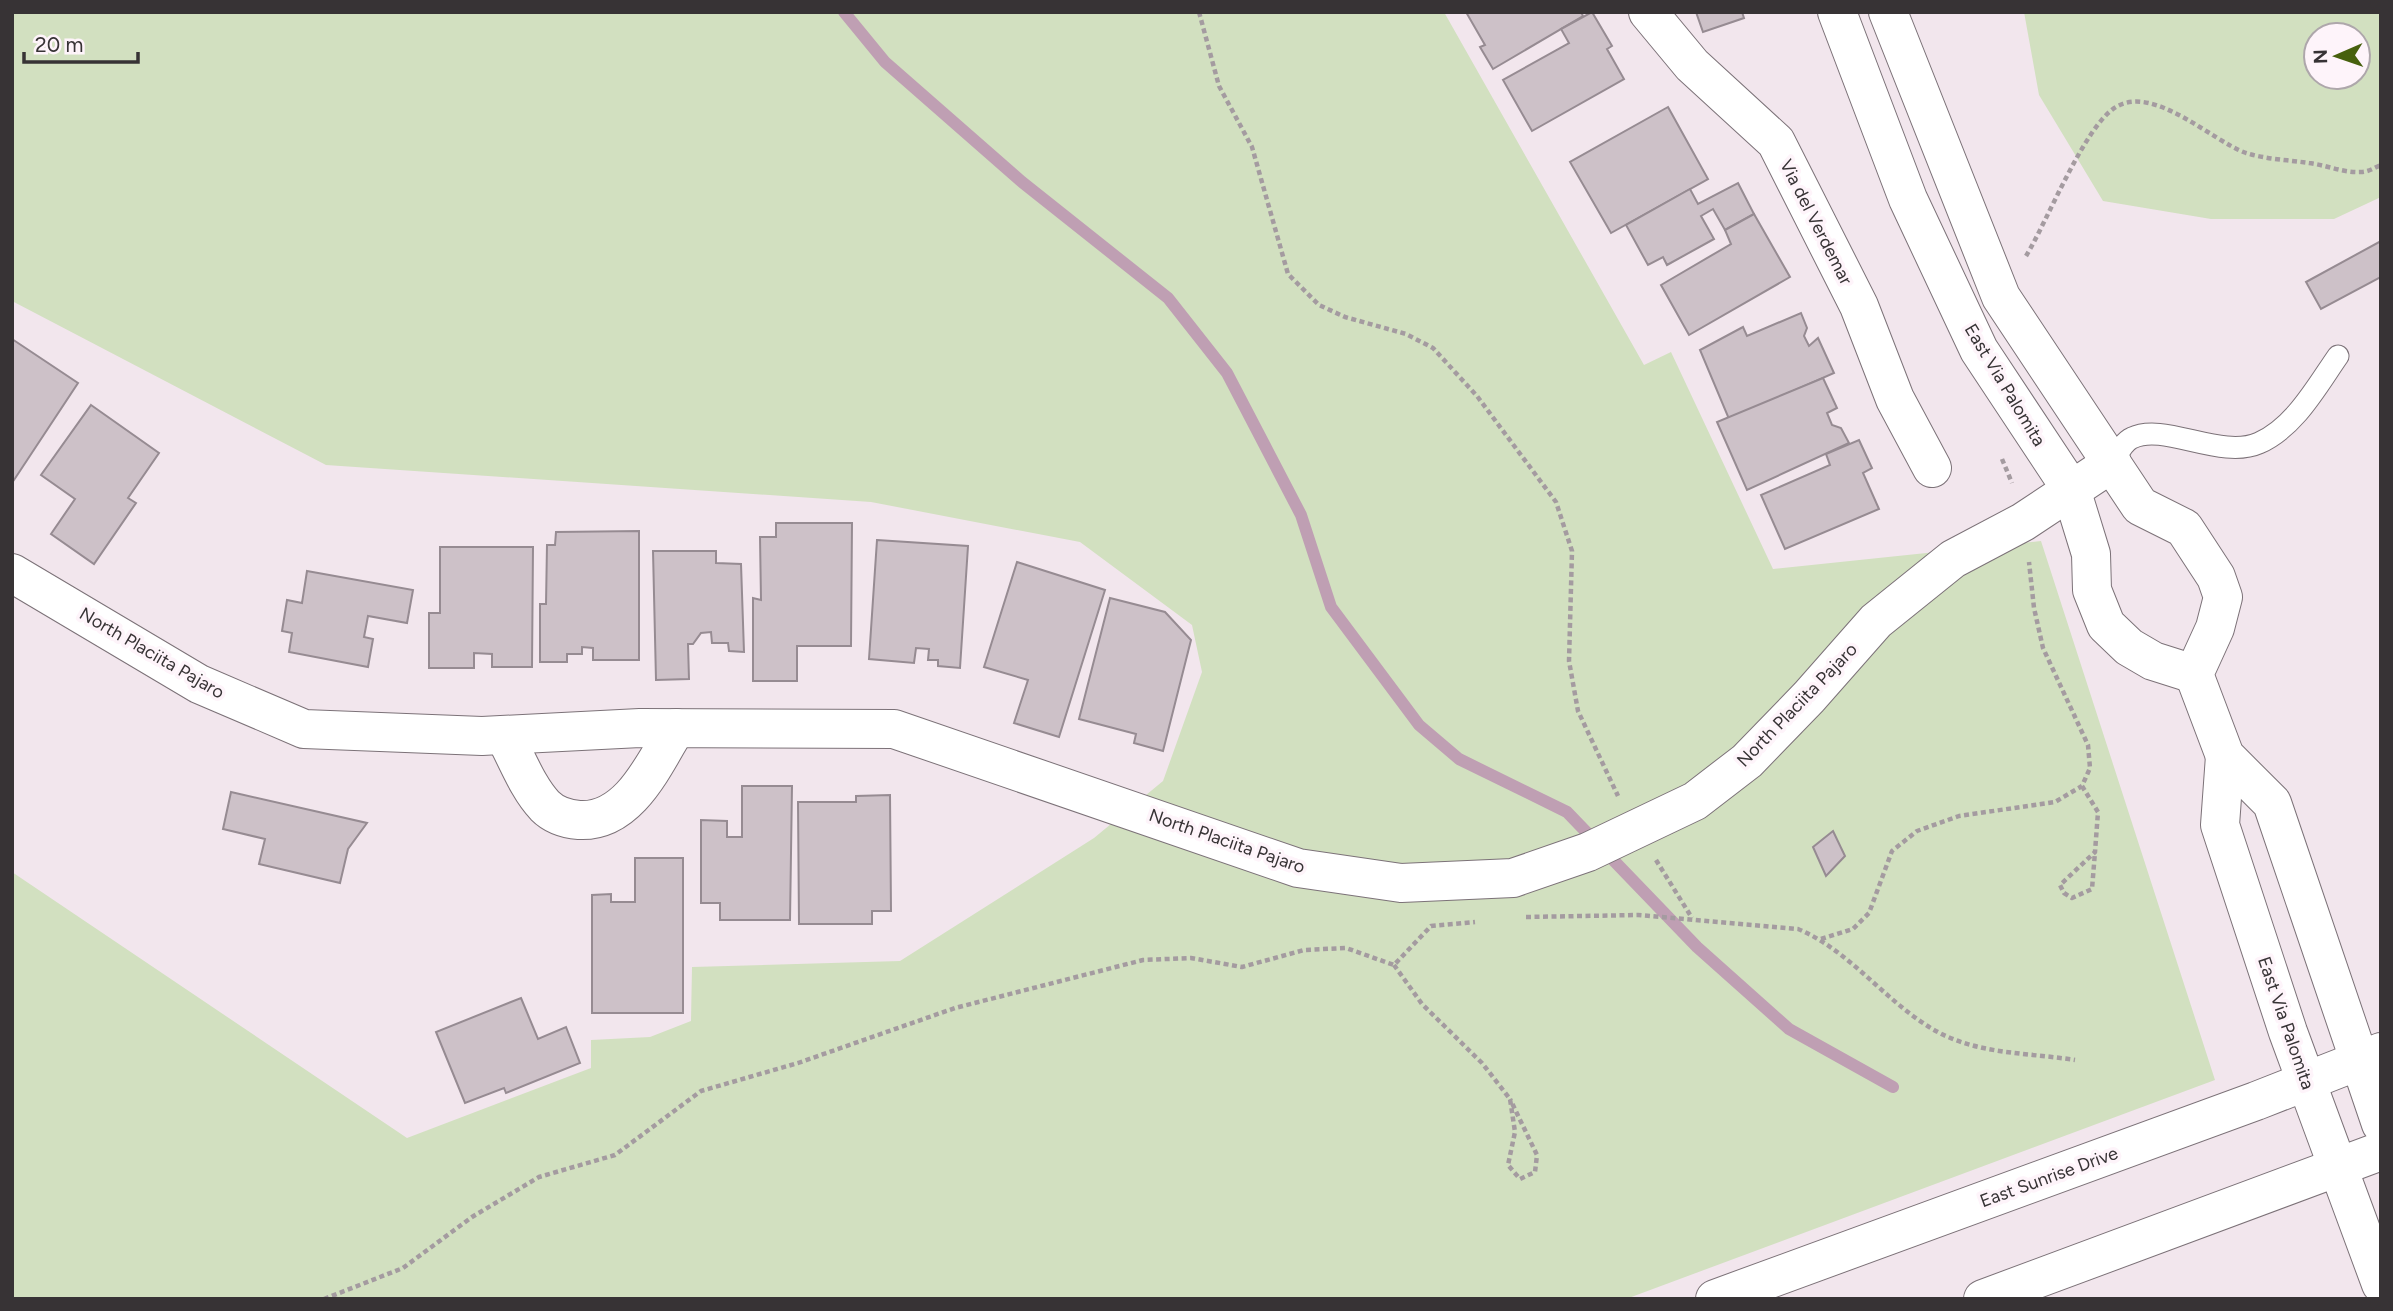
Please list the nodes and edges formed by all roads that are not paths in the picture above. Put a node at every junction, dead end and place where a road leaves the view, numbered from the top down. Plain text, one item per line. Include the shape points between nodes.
1 (1648, 12) edge
2 (1837, 12) edge
3 (1888, 12) edge
4 (2338, 356) dead end
5 (2112, 463) junction
6 (1932, 468) dead end
7 (2071, 489) junction
8 (12, 573) edge
9 (2194, 674) junction
10 (676, 728) junction
11 (504, 735) junction
12 (2225, 756) junction
13 (2370, 1056) edge
14 (2306, 1082) junction
15 (2381, 1124) edge
16 (2381, 1151) edge
17 (2338, 1166) junction
18 (2381, 1284) edge
19 (1715, 1299) edge
20 (1983, 1299) edge

1 - 6 street, Via del Verdemar via 1692,65 1776,142 1859,306 1895,399
2 - 7 street, East Via Palomita via 1908,199 1979,350
3 - 5 street via 2001,297
4 - 5 lane via 2300,411 2261,443 2228,448 2141,435 2126,442
5 - 7 street, North Placiita Pajaro
5 - 9 street via 2140,506 2184,527 2216,577 2223,597
7 - 9 street, East Via Palomita via 2091,554 2092,590 2106,625 2153,661
7 - 10 street, North Placiita Pajaro via 2023,522 1953,559 1876,621 1747,761 1695,801 1588,852 1513,877 1401,883 1298,868 894,729
8 - 11 street, North Placiita Pajaro via 199,684 304,729
9 - 12 street, East Via Palomita
10 - 11 street, North Placiita Pajaro
10 - 11 street via 629,799 615,811 592,820 564,819 545,806
12 - 13 street, East Via Palomita via 2272,803
12 - 14 street, East Via Palomita via 2220,825
13 - 14 street, East Sunrise Drive
13 - 15 street, East Via Palomita
14 - 17 street, East Via Palomita
14 - 19 street, East Sunrise Drive
16 - 17 street
17 - 18 street, East Via Palomita
17 - 20 street

